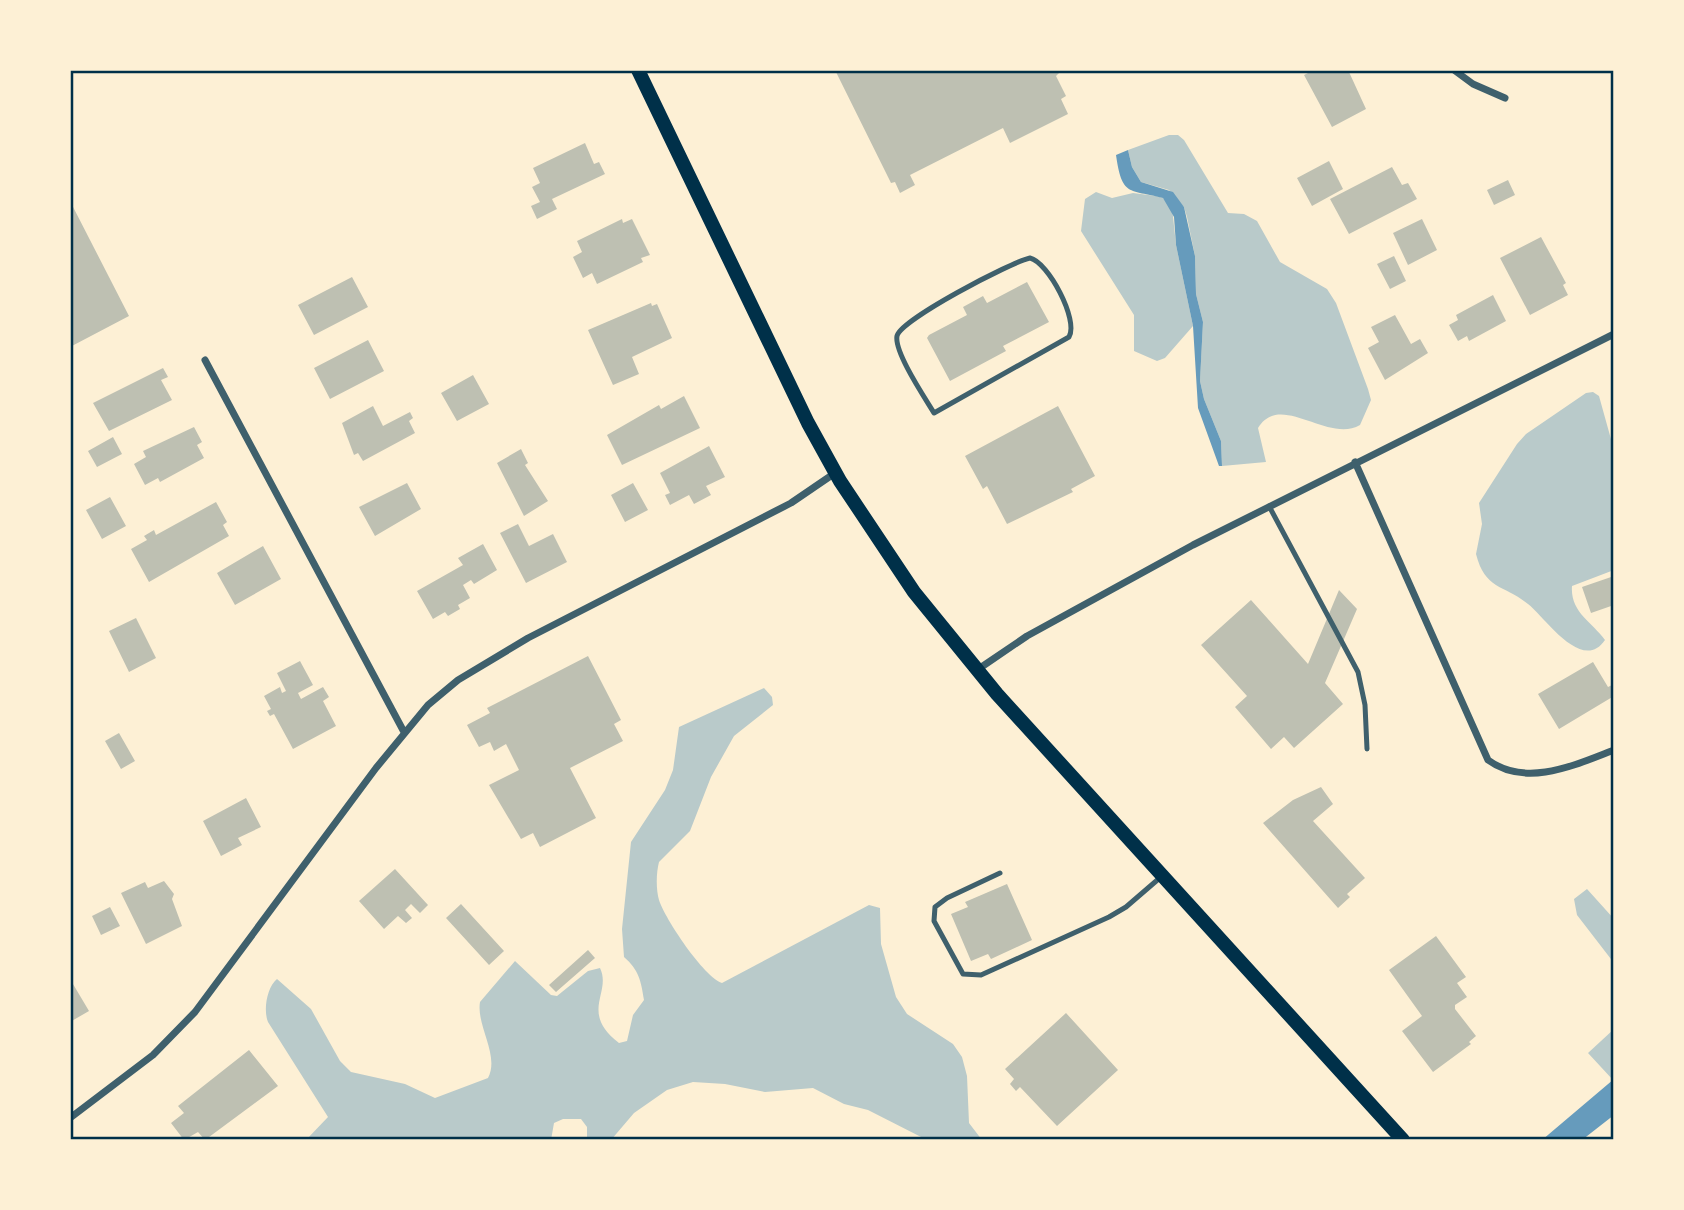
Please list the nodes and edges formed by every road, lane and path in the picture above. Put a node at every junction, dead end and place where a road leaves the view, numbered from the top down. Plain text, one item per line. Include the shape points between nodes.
1 (638, 70) edge
2 (1454, 70) edge
3 (1505, 99) dead end
4 (1614, 334) edge
5 (205, 360) dead end
6 (933, 413) joint
7 (1355, 462) junction
8 (836, 473) junction
9 (1269, 506) junction
10 (977, 671) junction
11 (404, 732) junction
12 (1367, 748) dead end
13 (1614, 750) edge
14 (1000, 873) dead end
15 (1162, 875) junction
16 (70, 1118) edge
17 (1403, 1140) edge

1 - 8 main road
2 - 3 street
4 - 7 street
5 - 11 street
6 - 6 lane via 1069,337 1069,311 1041,263 1030,258 1015,263 900,330 901,354
7 - 9 street
7 - 13 street via 1488,760 1503,769 1534,774
8 - 10 main road via 914,592
8 - 11 street via 791,503 491,658 457,680
9 - 10 street via 1027,636
9 - 12 lane via 1358,672
10 - 15 main road
11 - 16 street via 195,1012 153,1055
14 - 15 lane via 935,907 934,921 963,974 981,975 1109,917
15 - 17 main road

